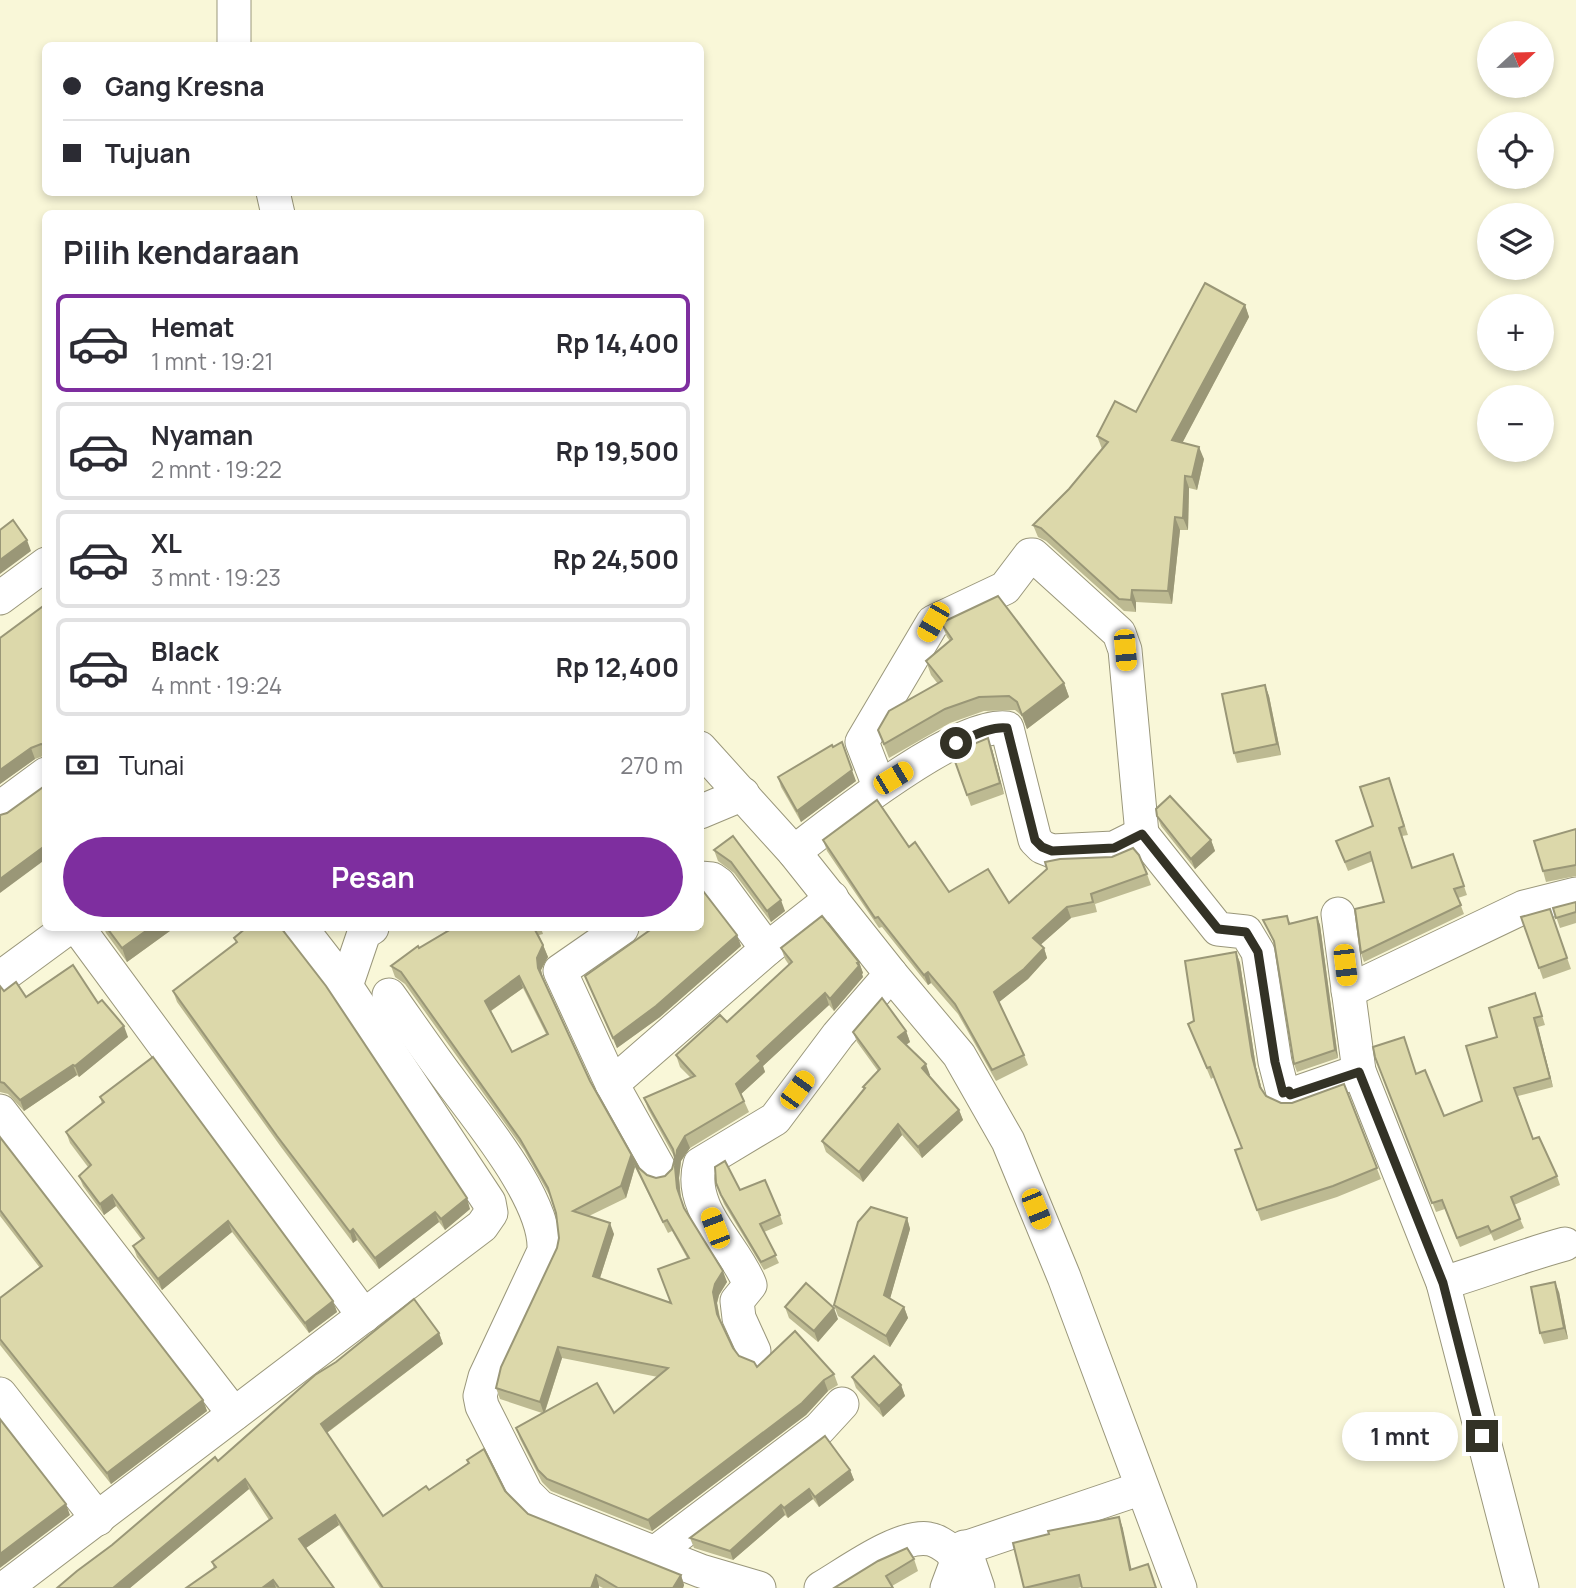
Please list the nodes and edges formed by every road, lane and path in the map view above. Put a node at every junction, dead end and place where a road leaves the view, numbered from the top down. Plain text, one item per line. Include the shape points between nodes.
1 (234, 0) edge
2 (234, 42) edge
3 (42, 567) edge
4 (0, 598) edge
5 (704, 752) edge
6 (42, 777) edge
7 (879, 786) junction
8 (743, 794) junction
9 (0, 808) edge
10 (704, 810) edge
11 (1142, 834) junction
12 (794, 852) junction
13 (704, 878) edge
14 (1576, 894) edge
15 (832, 898) junction
16 (1338, 914) dead end
17 (64, 931) edge
18 (80, 931) edge
19 (303, 931) edge
20 (368, 931) edge
21 (618, 931) edge
22 (767, 949) junction
23 (891, 974) junction
24 (0, 978) edge
25 (346, 986) junction
26 (1348, 991) junction
27 (389, 995) dead end
28 (1359, 1072) junction
29 (612, 1084) junction
30 (0, 1111) edge
31 (660, 1170) dead end
32 (1565, 1244) dead end
33 (1443, 1283) junction
34 (364, 1316) junction
35 (754, 1351) dead end
36 (0, 1394) edge
37 (842, 1404) dead end
38 (234, 1414) junction
39 (1142, 1488) junction
40 (98, 1519) junction
41 (958, 1549) junction
42 (656, 1552) junction
43 (5, 1588) edge
44 (759, 1588) edge
45 (821, 1588) edge
46 (947, 1588) edge
47 (978, 1588) edge
48 (1181, 1588) edge
49 (1522, 1588) edge

1 - 2 street
3 - 4 street
5 - 8 street
6 - 9 street
7 - 11 street via 956,743 1007,728 1035,840 1042,847 1052,851 1114,848
7 - 11 street via 862,742 933,622 1005,588 1033,555 1119,633 1125,650
7 - 12 street
8 - 10 street
8 - 12 street
11 - 28 street via 1218,929 1246,932 1258,952 1283,1093 1289,1091 1290,1095
12 - 15 street
13 - 22 street via 724,889
14 - 26 street via 1524,907
15 - 22 street
15 - 23 street
16 - 26 street
17 - 24 street
18 - 34 street
19 - 25 street
20 - 25 street
21 - 29 street via 560,971
22 - 29 street
23 - 35 street via 775,1119 700,1164 698,1186 715,1228 748,1281 748,1290 737,1301 739,1318
23 - 39 street via 959,1055 1008,1141
25 - 34 street via 491,1206 482,1226
26 - 28 street
27 - 42 street via 502,1149 543,1233 544,1251 485,1377 482,1406 526,1493 540,1507
28 - 33 street
29 - 31 street
30 - 38 street
32 - 33 street
33 - 49 street
34 - 38 street
36 - 40 street
37 - 42 street via 819,1429
38 - 40 street
39 - 41 street
39 - 48 street
40 - 43 street
41 - 45 street via 932,1539 900,1542
41 - 46 street
41 - 47 street
42 - 44 street

